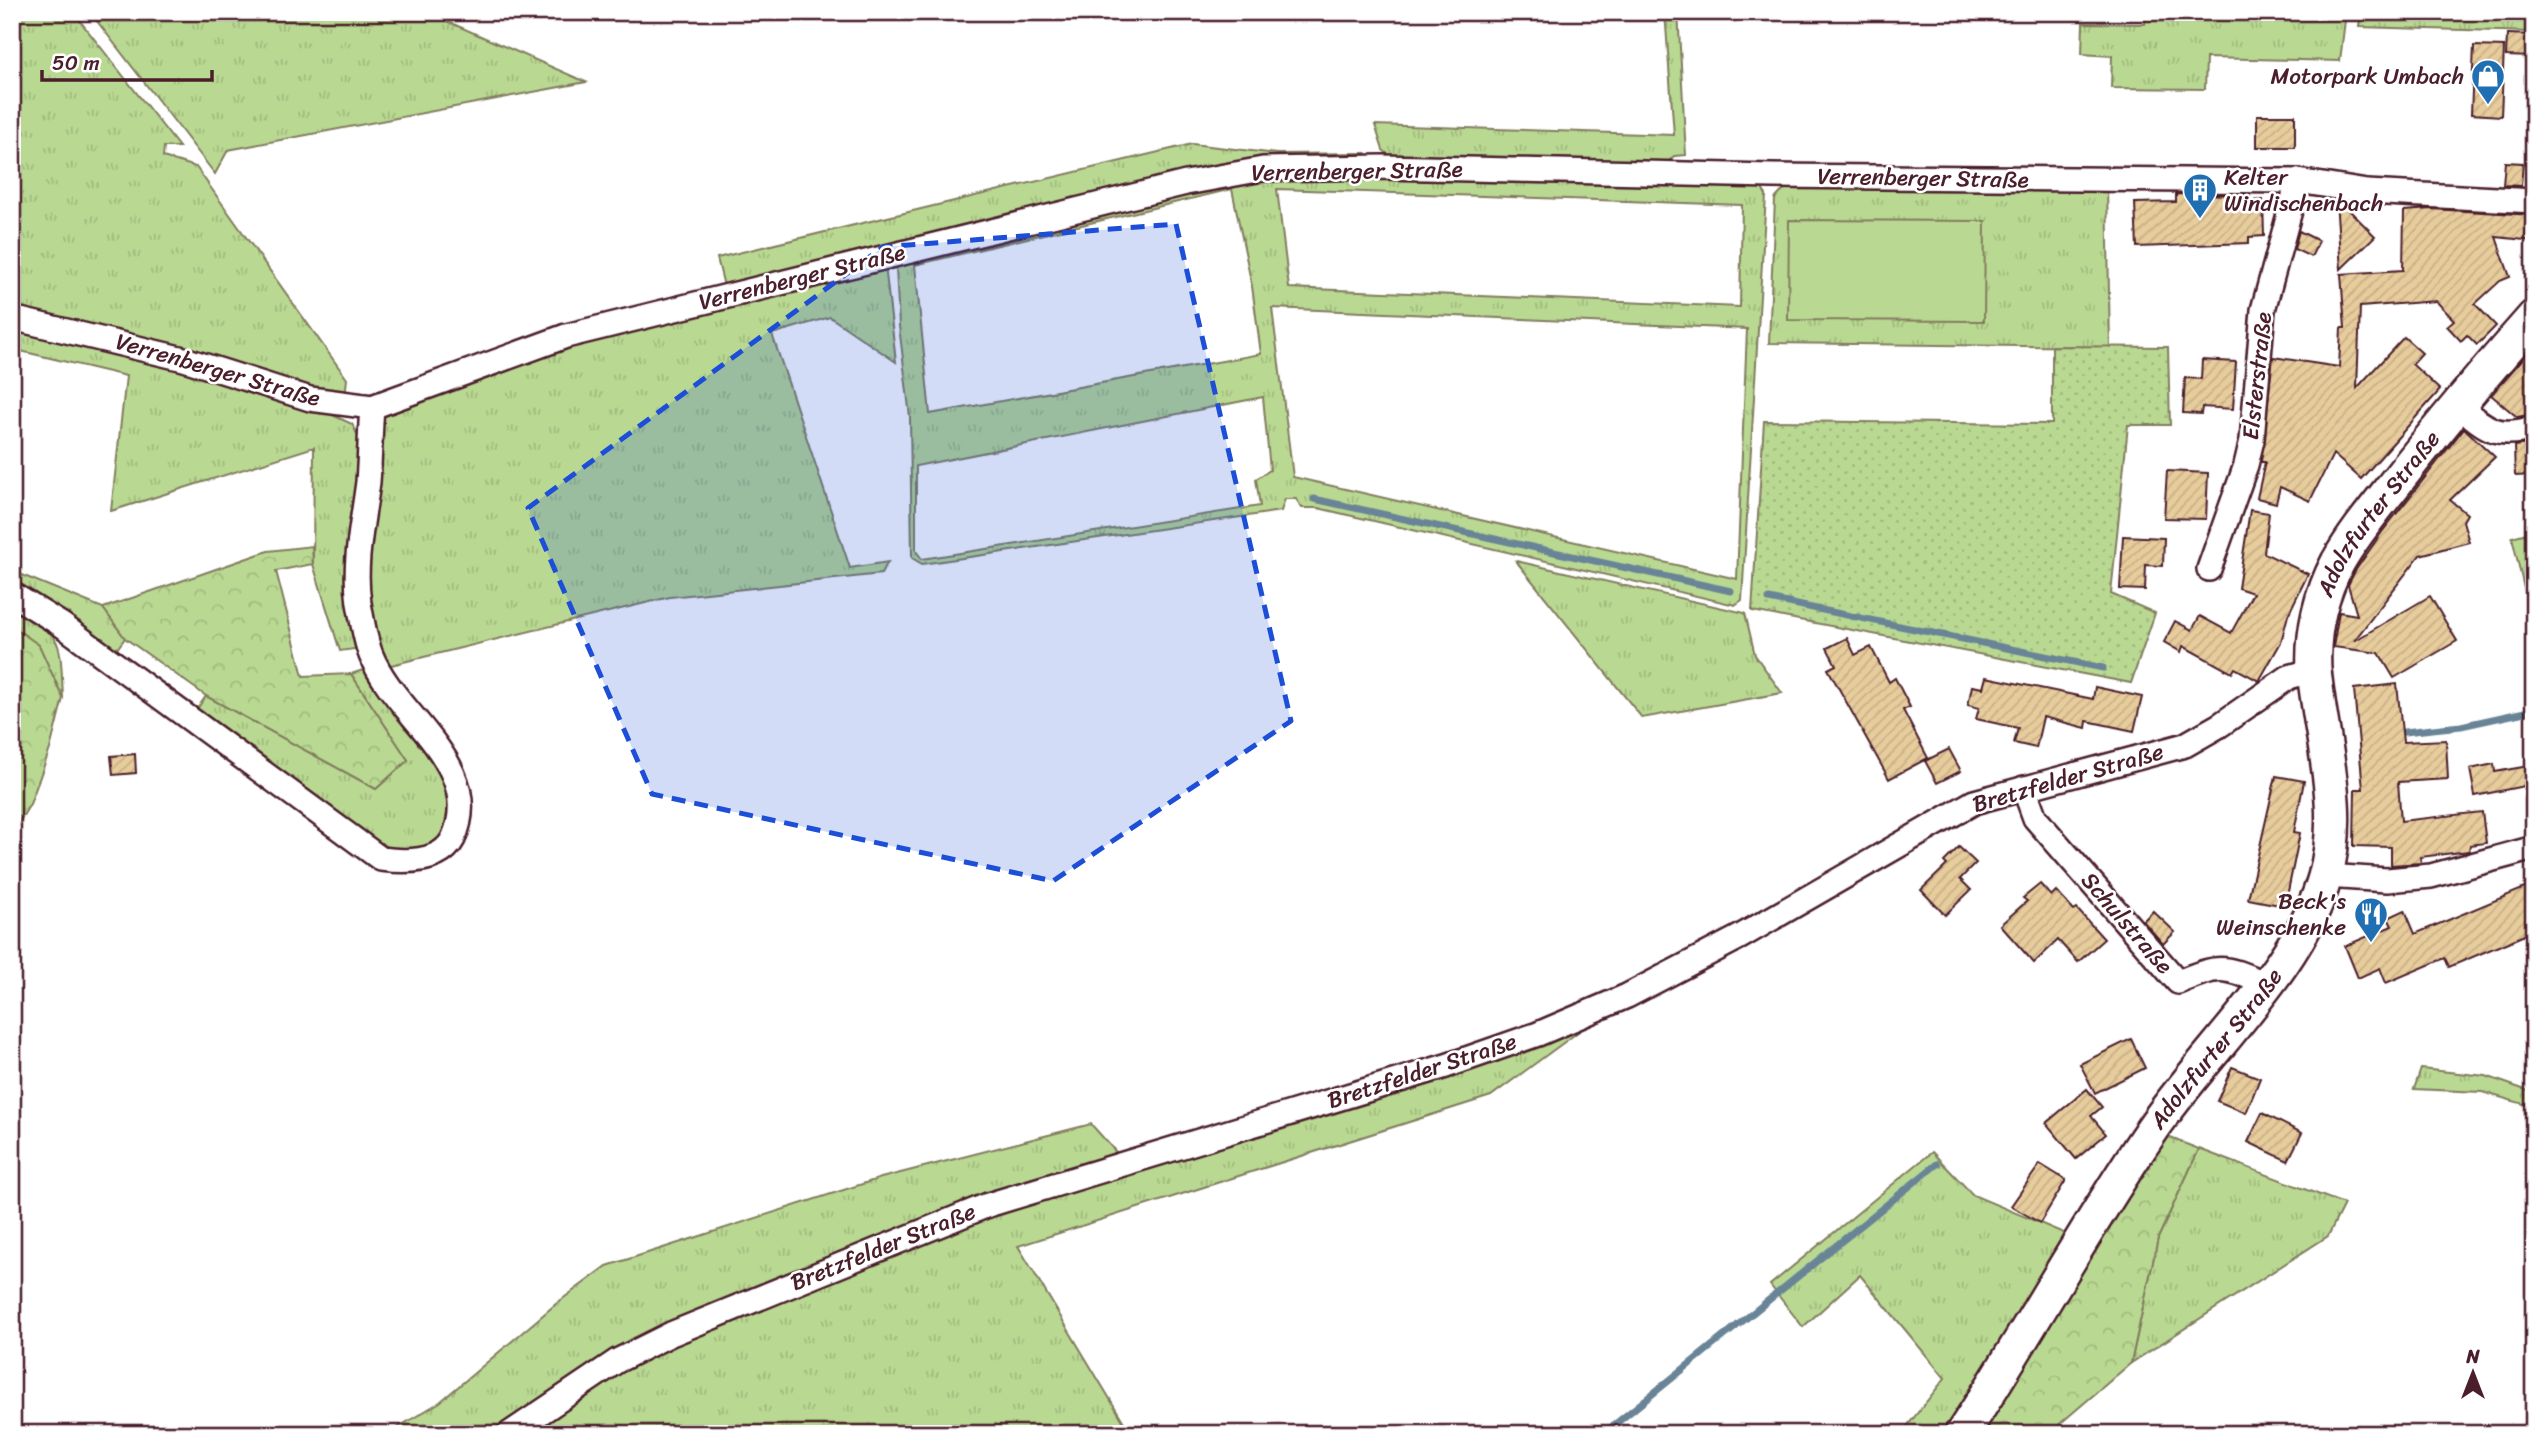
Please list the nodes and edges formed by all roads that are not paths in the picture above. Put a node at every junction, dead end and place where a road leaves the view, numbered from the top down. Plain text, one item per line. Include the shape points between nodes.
1 (2298, 181) junction
2 (2534, 201) edge
3 (2534, 317) edge
4 (12, 318) edge
5 (2457, 404) junction
6 (372, 407) junction
7 (2534, 428) edge
8 (2208, 569) dead end
9 (12, 594) edge
10 (2315, 670) junction
11 (2024, 788) junction
12 (2534, 848) edge
13 (2326, 876) junction
14 (2266, 984) junction
15 (509, 1434) edge
16 (1962, 1434) edge

1 - 2 street, Verrenberger Straße via 2367,192
1 - 6 street, Verrenberger Straße via 1263,169 1186,183 566,336
1 - 8 street, Elsterstraße via 2263,310 2252,440
3 - 5 main road, Adolzfurter Straße
4 - 6 street, Verrenberger Straße via 184,359 310,400
5 - 7 street via 2490,431 2515,433
5 - 10 main road, Adolzfurter Straße via 2338,563 2314,633
6 - 9 street via 359,545 359,601 371,655 401,704 441,752 455,776 461,802 459,825 450,844 423,860 381,859 62,625
10 - 11 street, Bretzfelder Straße via 2289,677 2185,745
10 - 13 main road, Adolzfurter Straße via 2331,784
11 - 14 street, Schulstraße via 2035,818 2178,982 2214,968 2228,968
11 - 15 street, Bretzfelder Straße via 1973,802 1738,938 1627,996 1538,1034 988,1205 671,1334 617,1361
12 - 13 street via 2431,876 2387,880
13 - 14 main road, Adolzfurter Straße via 2301,935
14 - 16 main road, Adolzfurter Straße via 2149,1133

